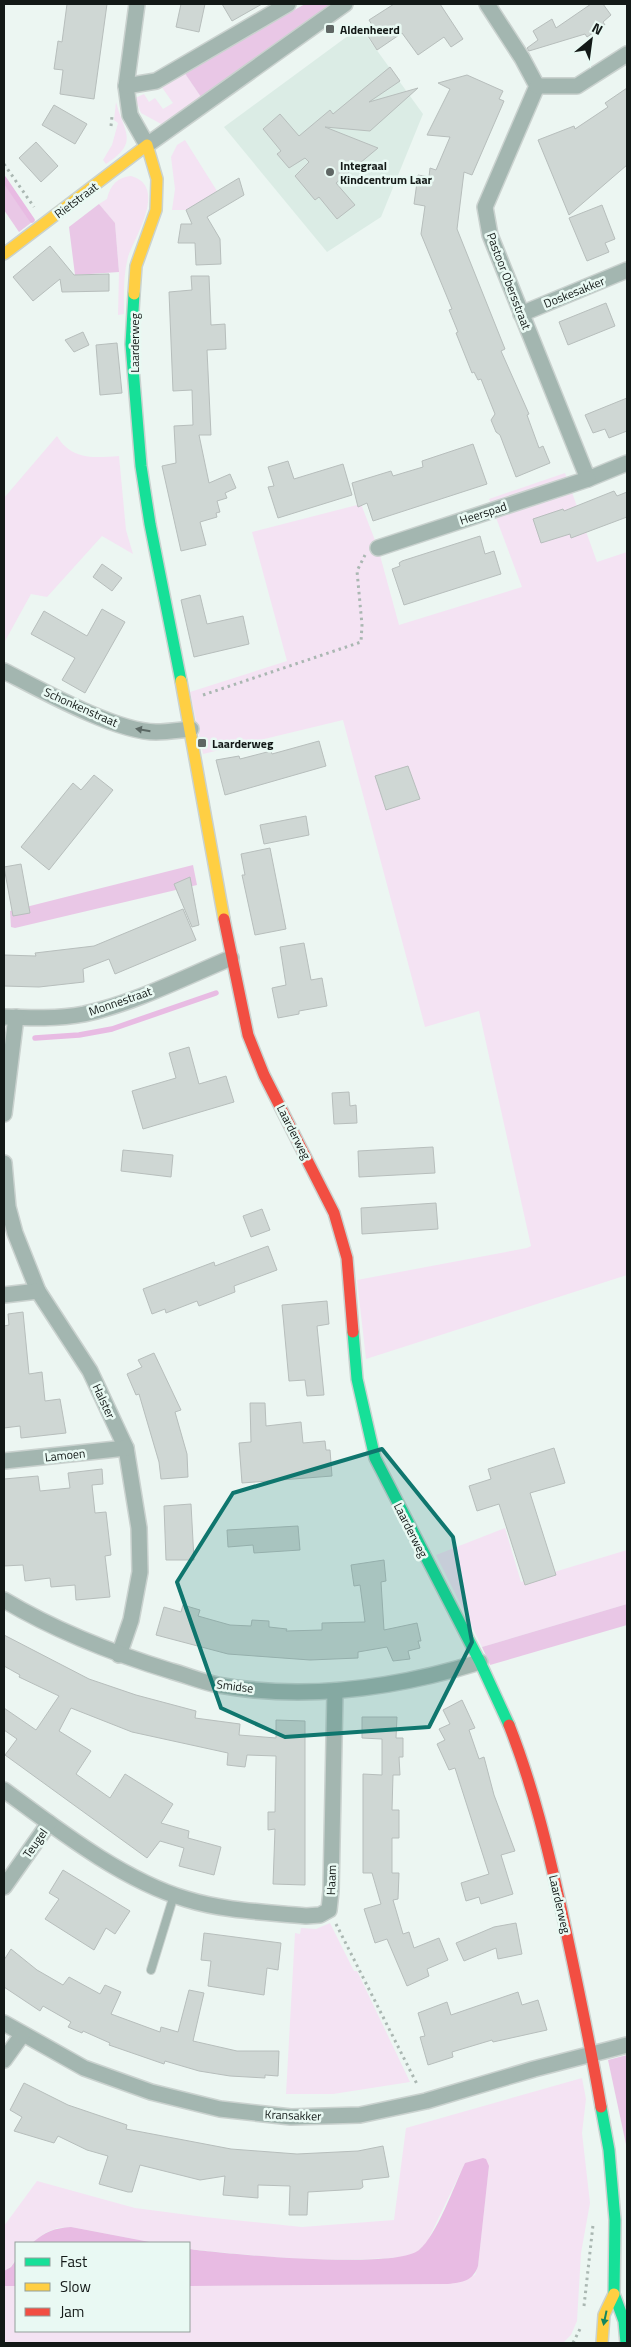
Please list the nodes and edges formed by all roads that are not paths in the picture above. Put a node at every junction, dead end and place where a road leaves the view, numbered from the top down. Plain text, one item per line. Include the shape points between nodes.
1 (138, 4) edge
2 (288, 4) edge
3 (345, 4) edge
4 (487, 4) edge
5 (627, 54) edge
6 (126, 86) junction
7 (537, 86) junction
8 (147, 146) junction
9 (4, 254) edge
10 (627, 270) edge
11 (521, 314) junction
12 (627, 463) edge
13 (588, 478) junction
14 (378, 548) road end
15 (4, 671) edge
16 (191, 729) junction
17 (231, 958) junction
18 (10, 1017) edge
19 (4, 1114) edge
20 (4, 1163) edge
21 (38, 1291) junction
22 (4, 1294) edge
23 (126, 1448) junction
24 (4, 1461) edge
25 (4, 1600) edge
26 (119, 1655) junction
27 (480, 1662) junction
28 (335, 1691) junction
29 (4, 1790) edge
30 (49, 1823) junction
31 (4, 1887) edge
32 (174, 1895) junction
33 (151, 1970) dead end
34 (4, 2023) edge
35 (22, 2036) junction
36 (627, 2045) edge
37 (592, 2054) junction
38 (4, 2060) edge
39 (614, 2294) junction
40 (602, 2343) edge
41 (626, 2343) edge

1 - 6 street
2 - 6 street via 156,81
3 - 8 street
4 - 7 street
5 - 7 street via 577,86
6 - 8 street via 130,115
7 - 11 street, Pastoor Obersstraat via 485,207 490,235
8 - 9 street, Rietstraat
8 - 16 street, Laarderweg via 157,179 156,210 136,266 131,344 148,515
10 - 11 street, Doskesakker
11 - 13 street, Pastoor Obersstraat
12 - 13 street, Heerspad
13 - 14 street, Heerspad
16 -> 15 street, Schonkenstraat via 156,732 130,728 108,721
16 - 17 street, Laarderweg
17 - 18 street, Monnestraat via 128,1001 83,1014
17 - 27 street, Laarderweg via 248,1035 264,1075 337,1222 347,1258 357,1379 375,1458
18 - 19 street
20 - 21 street, Halster via 8,1207
21 - 22 street
21 - 23 street, Halster via 90,1371
23 - 24 street, Lamoen
23 - 26 street, Halster via 139,1528 140,1572 131,1620
25 - 26 street, Smidse
26 - 28 street, Smidse via 217,1685
27 - 28 street, Smidse via 388,1686
27 - 37 street, Laarderweg via 505,1716 529,1782 546,1842
28 - 32 street, Haam via 329,1910 320,1915 306,1916 214,1905
29 - 30 street, Haam
30 - 31 street, Teugel
30 - 32 street, Haam via 129,1875
32 - 33 lane
34 - 35 street, Kransakker
35 - 37 street, Kransakker via 84,2068 152,2092 220,2109 291,2117 360,2115 426,2101
35 - 38 street
36 - 37 street, Kransakker
37 - 39 street, Laarderweg via 609,2150 615,2220
39 -> 40 street, Laarderweg via 604,2315
39 - 41 street, Laarderweg via 624,2321

